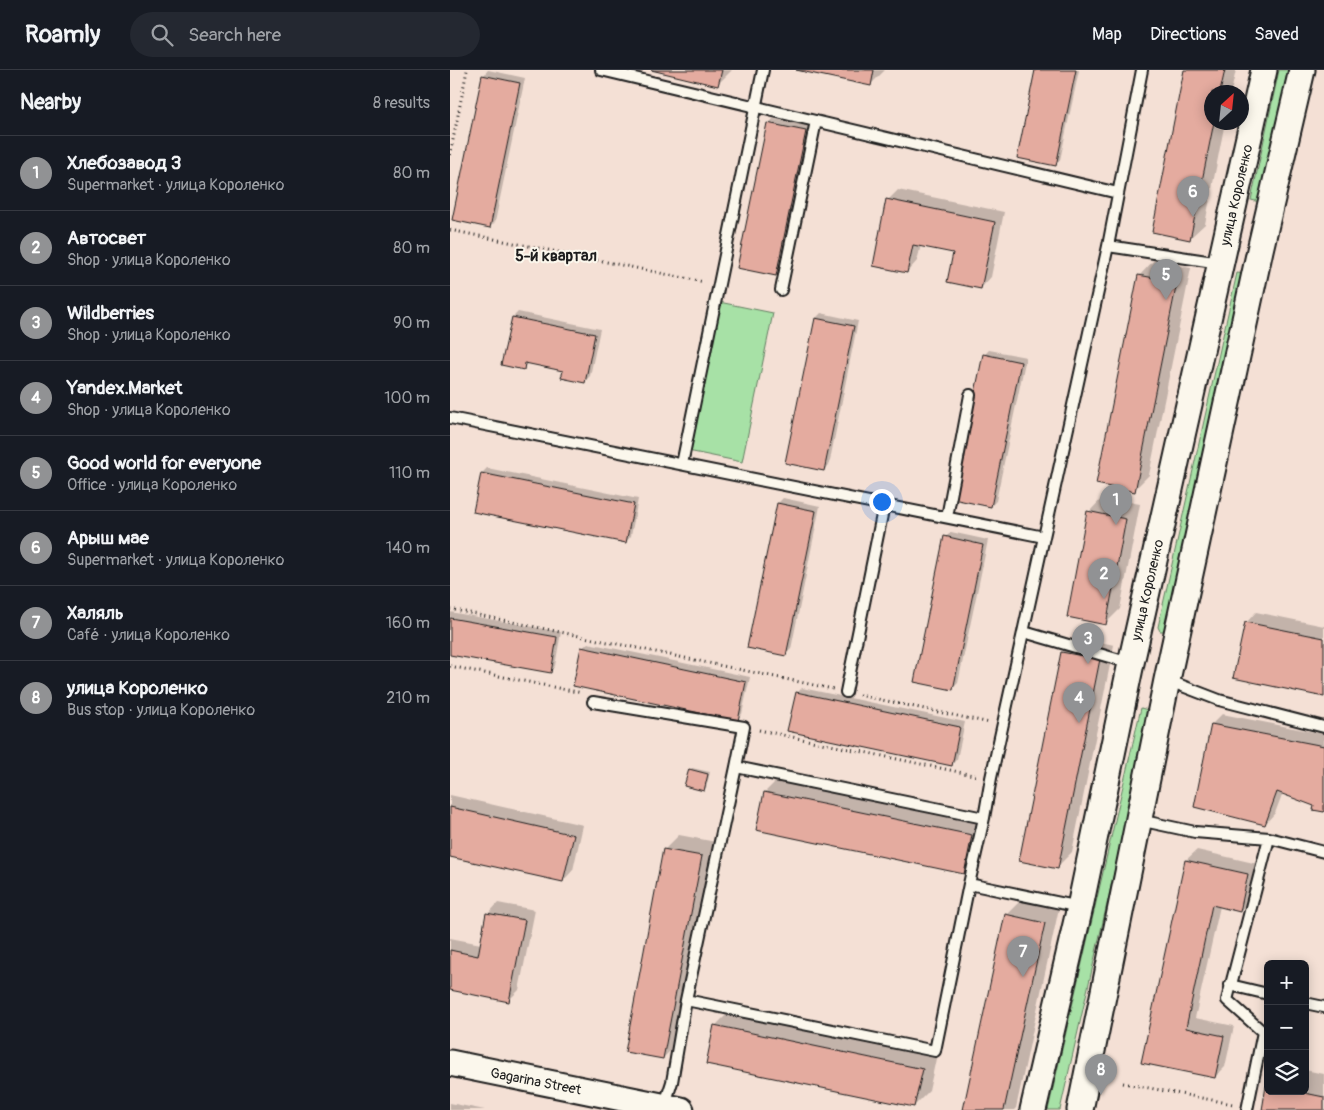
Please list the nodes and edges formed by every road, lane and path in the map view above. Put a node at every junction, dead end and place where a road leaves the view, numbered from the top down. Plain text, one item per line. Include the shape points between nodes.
1 (467, 70) edge
2 (601, 70) edge
3 (764, 70) edge
4 (1142, 70) edge
5 (1264, 70) edge
6 (1302, 70) edge
7 (755, 107) junction
8 (816, 121) junction
9 (450, 155) edge
10 (1118, 193) junction
11 (450, 230) edge
12 (1108, 246) junction
13 (1260, 250) junction
14 (1223, 252) junction
15 (719, 286) junction
16 (781, 290) dead end
17 (970, 395) dead end
18 (450, 418) edge
19 (682, 464) junction
20 (884, 505) junction
21 (947, 517) junction
22 (1044, 537) junction
23 (450, 608) edge
24 (1024, 632) junction
25 (1131, 663) junction
26 (1167, 680) junction
27 (846, 692) junction
28 (593, 702) dead end
29 (1003, 726) junction
30 (1324, 727) edge
31 (736, 767) junction
32 (984, 818) junction
33 (1138, 820) junction
34 (1269, 838) junction
35 (1324, 852) edge
36 (969, 884) junction
37 (1080, 907) junction
38 (1230, 985) junction
39 (1264, 993) edge
40 (686, 1000) junction
41 (1309, 1004) edge
42 (1324, 1007) edge
43 (450, 1063) edge
44 (1123, 1083) dead end
45 (672, 1108) edge
46 (1248, 1108) edge
47 (1033, 1110) edge
48 (1080, 1110) edge

1 - 9 path
2 - 7 lane
3 - 7 lane
4 - 10 lane
5 - 14 street, улица Короленко
6 - 13 street
7 - 8 lane
7 - 15 lane
8 - 10 lane
8 - 16 lane
10 - 12 lane
11 - 15 path
12 - 14 lane
12 - 22 lane
13 - 14 street
13 - 26 street
14 - 25 street, улица Короленко
15 - 19 lane
17 - 21 lane
18 - 19 lane
19 - 20 lane
20 - 21 lane
20 - 27 lane
21 - 22 lane
22 - 24 lane
23 - 27 path
24 - 25 lane
24 - 29 lane
25 - 26 street
25 - 37 street, улица Короленко
26 - 30 lane via 1219,700
26 - 33 street
27 - 29 path
28 - 31 lane via 744,727
29 - 32 lane
31 - 32 lane
31 - 40 lane
32 - 36 lane
33 - 34 lane via 1195,832
33 - 48 street
34 - 35 lane
34 - 38 lane
36 - 37 lane
36 - 40 lane via 935,1051
37 - 47 street, улица Короленко
38 - 39 lane
38 - 46 lane via 1227,1000 1263,1032
40 - 45 lane via 672,1082
41 - 42 lane
43 - 45 street, Gagarina Street
44 - 46 path

